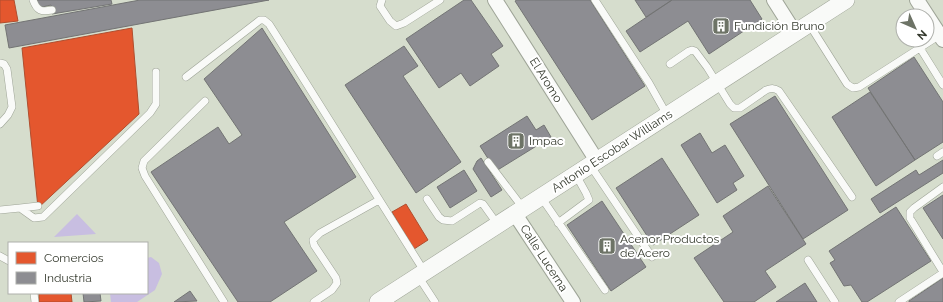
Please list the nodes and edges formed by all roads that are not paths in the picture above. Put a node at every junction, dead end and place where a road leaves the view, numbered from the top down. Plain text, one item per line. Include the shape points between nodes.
1 (33, 0) edge
2 (382, 0) edge
3 (440, 0) edge
4 (494, 0) edge
5 (595, 0) edge
6 (774, 0) edge
7 (846, 0) edge
8 (917, 0) edge
9 (52, 10) dead end
10 (802, 28) junction
11 (942, 38) edge
12 (920, 48) joint
13 (0, 63) edge
14 (670, 64) dead end
15 (156, 72) dead end
16 (186, 77) dead end
17 (718, 83) junction
18 (943, 85) edge
19 (205, 101) dead end
20 (667, 116) junction
21 (0, 124) edge
22 (488, 162) dead end
23 (594, 163) junction
24 (576, 174) junction
25 (943, 187) edge
26 (541, 197) junction
27 (852, 197) dead end
28 (427, 199) dead end
29 (379, 200) junction
30 (38, 206) dead end
31 (20, 208) junction
32 (0, 210) edge
33 (519, 211) junction
34 (558, 223) junction
35 (498, 225) junction
36 (652, 257) dead end
37 (808, 260) dead end
38 (943, 272) edge
39 (421, 274) junction
40 (605, 290) dead end
41 (388, 299) edge
42 (224, 302) edge
43 (314, 302) edge
44 (435, 302) edge
45 (573, 302) edge
46 (835, 302) edge
47 (899, 302) edge

1 - 9 lane via 39,10
2 - 3 lane via 380,6 390,22 396,26
4 - 23 street, El Aromo
5 - 20 lane via 649,83
6 - 10 street
7 - 10 street, Antonio Escobar Williams
8 - 11 street
10 - 12 lane via 852,88 859,87
10 - 17 street, Antonio Escobar Williams
12 - 18 lane
13 - 21 lane via 7,69 12,108
14 - 17 lane via 689,51 695,51
15 - 31 lane via 156,104 150,113 43,217 34,218
16 - 29 lane via 260,20 264,20 269,24
17 - 20 street, Antonio Escobar Williams
17 - 27 lane via 734,108 740,108 771,88 779,92
19 - 42 lane via 144,161 142,168
20 - 23 street, Antonio Escobar Williams
22 - 33 lane
23 - 24 street, Antonio Escobar Williams
23 - 36 lane
24 - 26 street, Antonio Escobar Williams
24 - 34 lane via 589,200
25 - 38 lane via 914,208 910,212 910,218
26 - 33 street, Antonio Escobar Williams
26 - 34 lane
28 - 35 lane via 439,217 452,221 480,203
29 - 39 lane
29 - 43 lane via 320,233 313,240 337,283 332,290
30 - 31 lane
31 - 32 lane
33 - 35 street, Antonio Escobar Williams
33 - 45 street, Calle Lucerna
34 - 40 lane
35 - 39 street, Antonio Escobar Williams
37 - 46 lane
38 - 47 lane
39 - 41 street, Antonio Escobar Williams
39 - 44 lane

